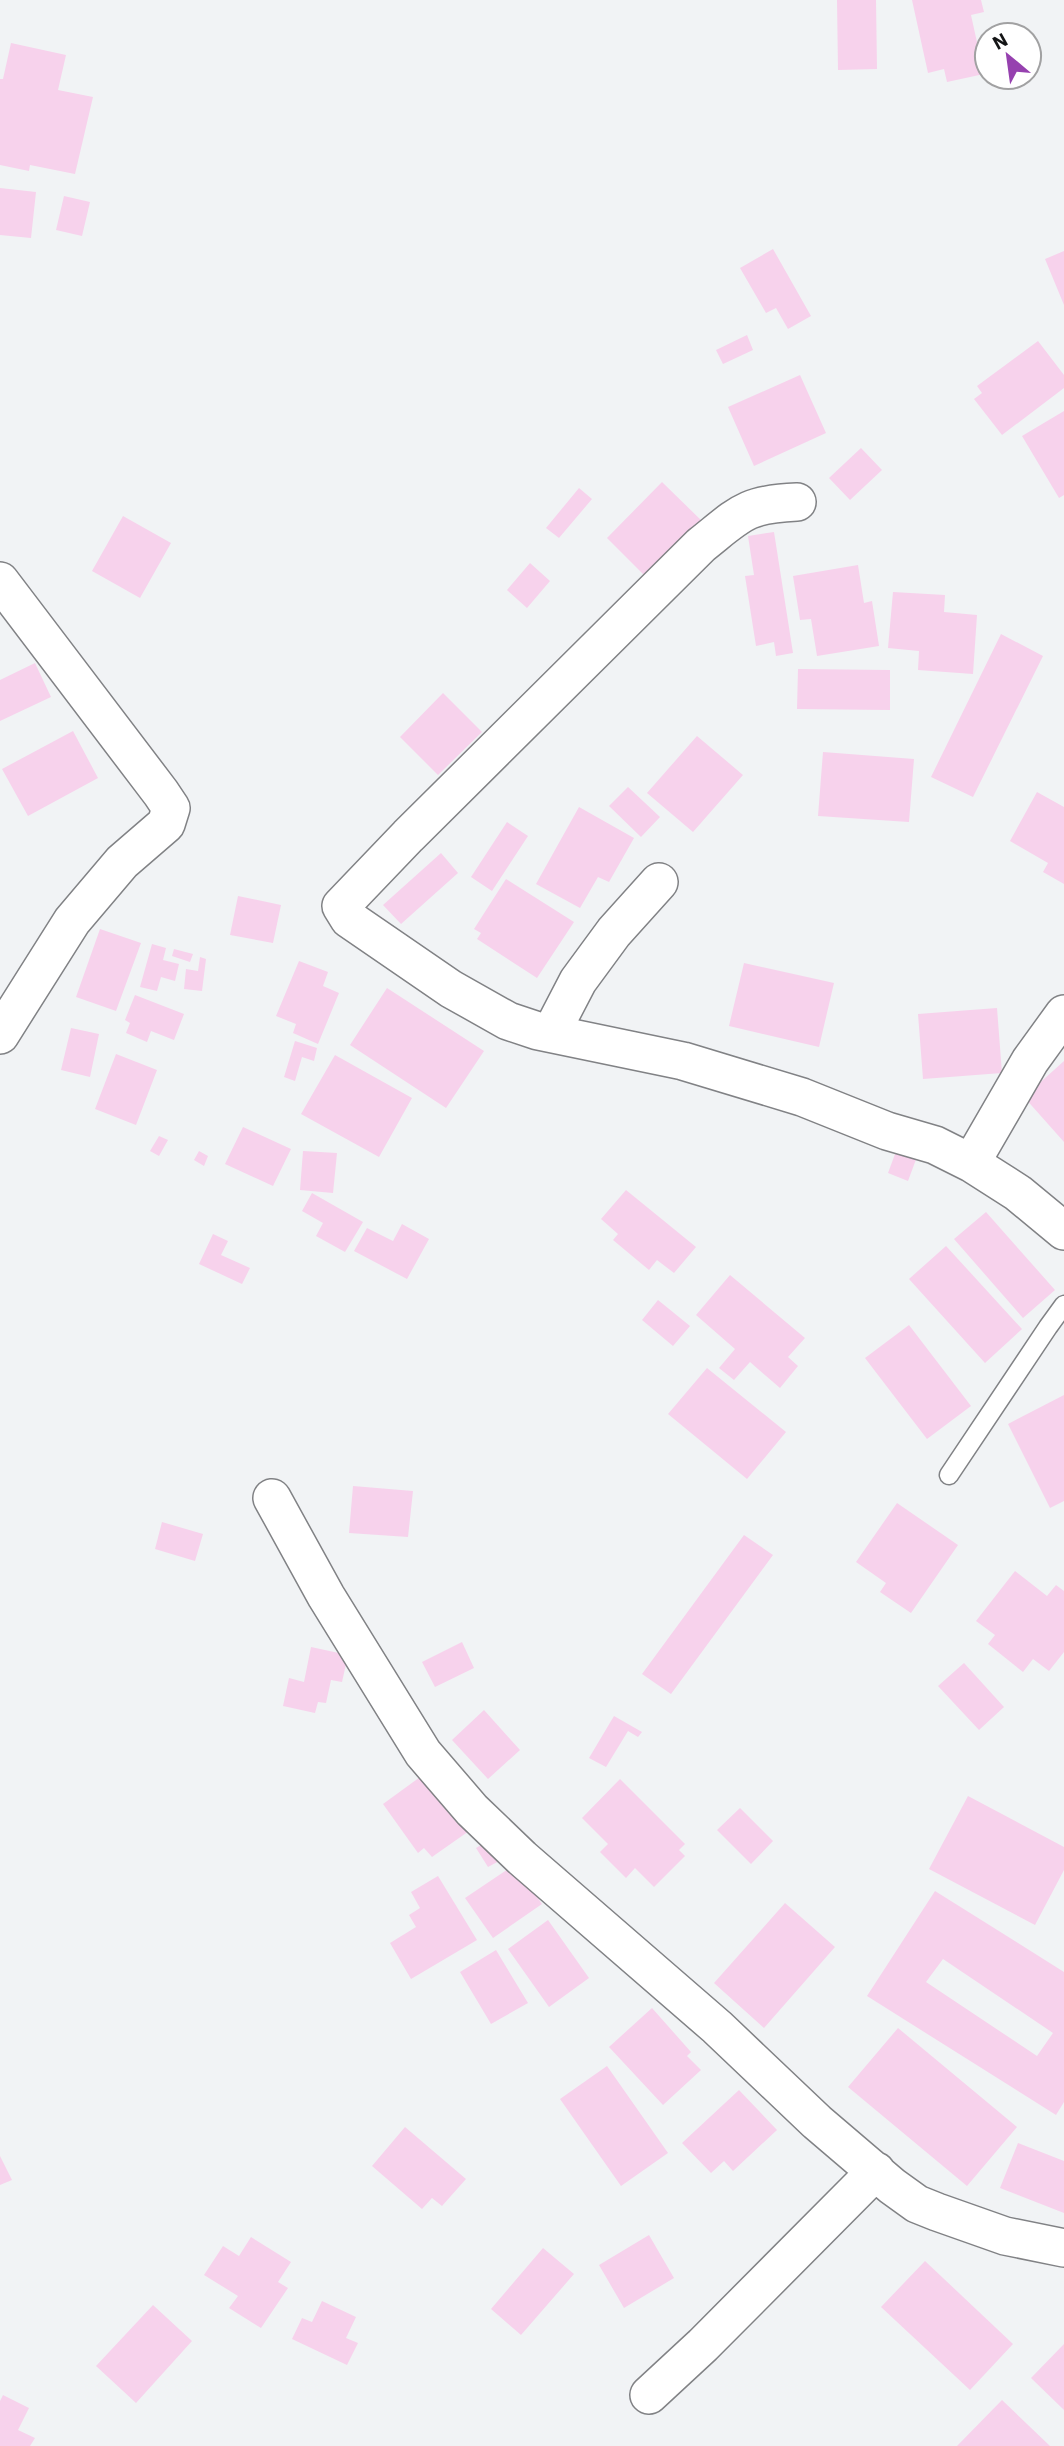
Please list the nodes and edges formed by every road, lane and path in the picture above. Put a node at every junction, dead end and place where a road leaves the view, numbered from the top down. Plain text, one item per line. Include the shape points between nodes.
1 (797, 502) dead end
2 (0, 581) edge
3 (659, 882) dead end
4 (1064, 1014) edge
5 (551, 1033) junction
6 (0, 1035) edge
7 (971, 1163) junction
8 (1064, 1231) edge
9 (1064, 1306) edge
10 (950, 1475) dead end
11 (272, 1498) dead end
12 (876, 2171) junction
13 (1064, 2248) edge
14 (649, 2395) dead end

1 - 5 street via 765,503 743,510 701,545 341,906 349,919 451,989 508,1021
2 - 6 street via 171,808 166,824 122,862 72,921
3 - 5 street via 578,981
4 - 7 street via 1030,1061
5 - 7 street via 682,1061 802,1097 935,1145
7 - 8 street via 1018,1192
9 - 10 lane
11 - 12 street via 423,1753 457,1794
12 - 13 street via 917,2204 1005,2236
12 - 14 street

